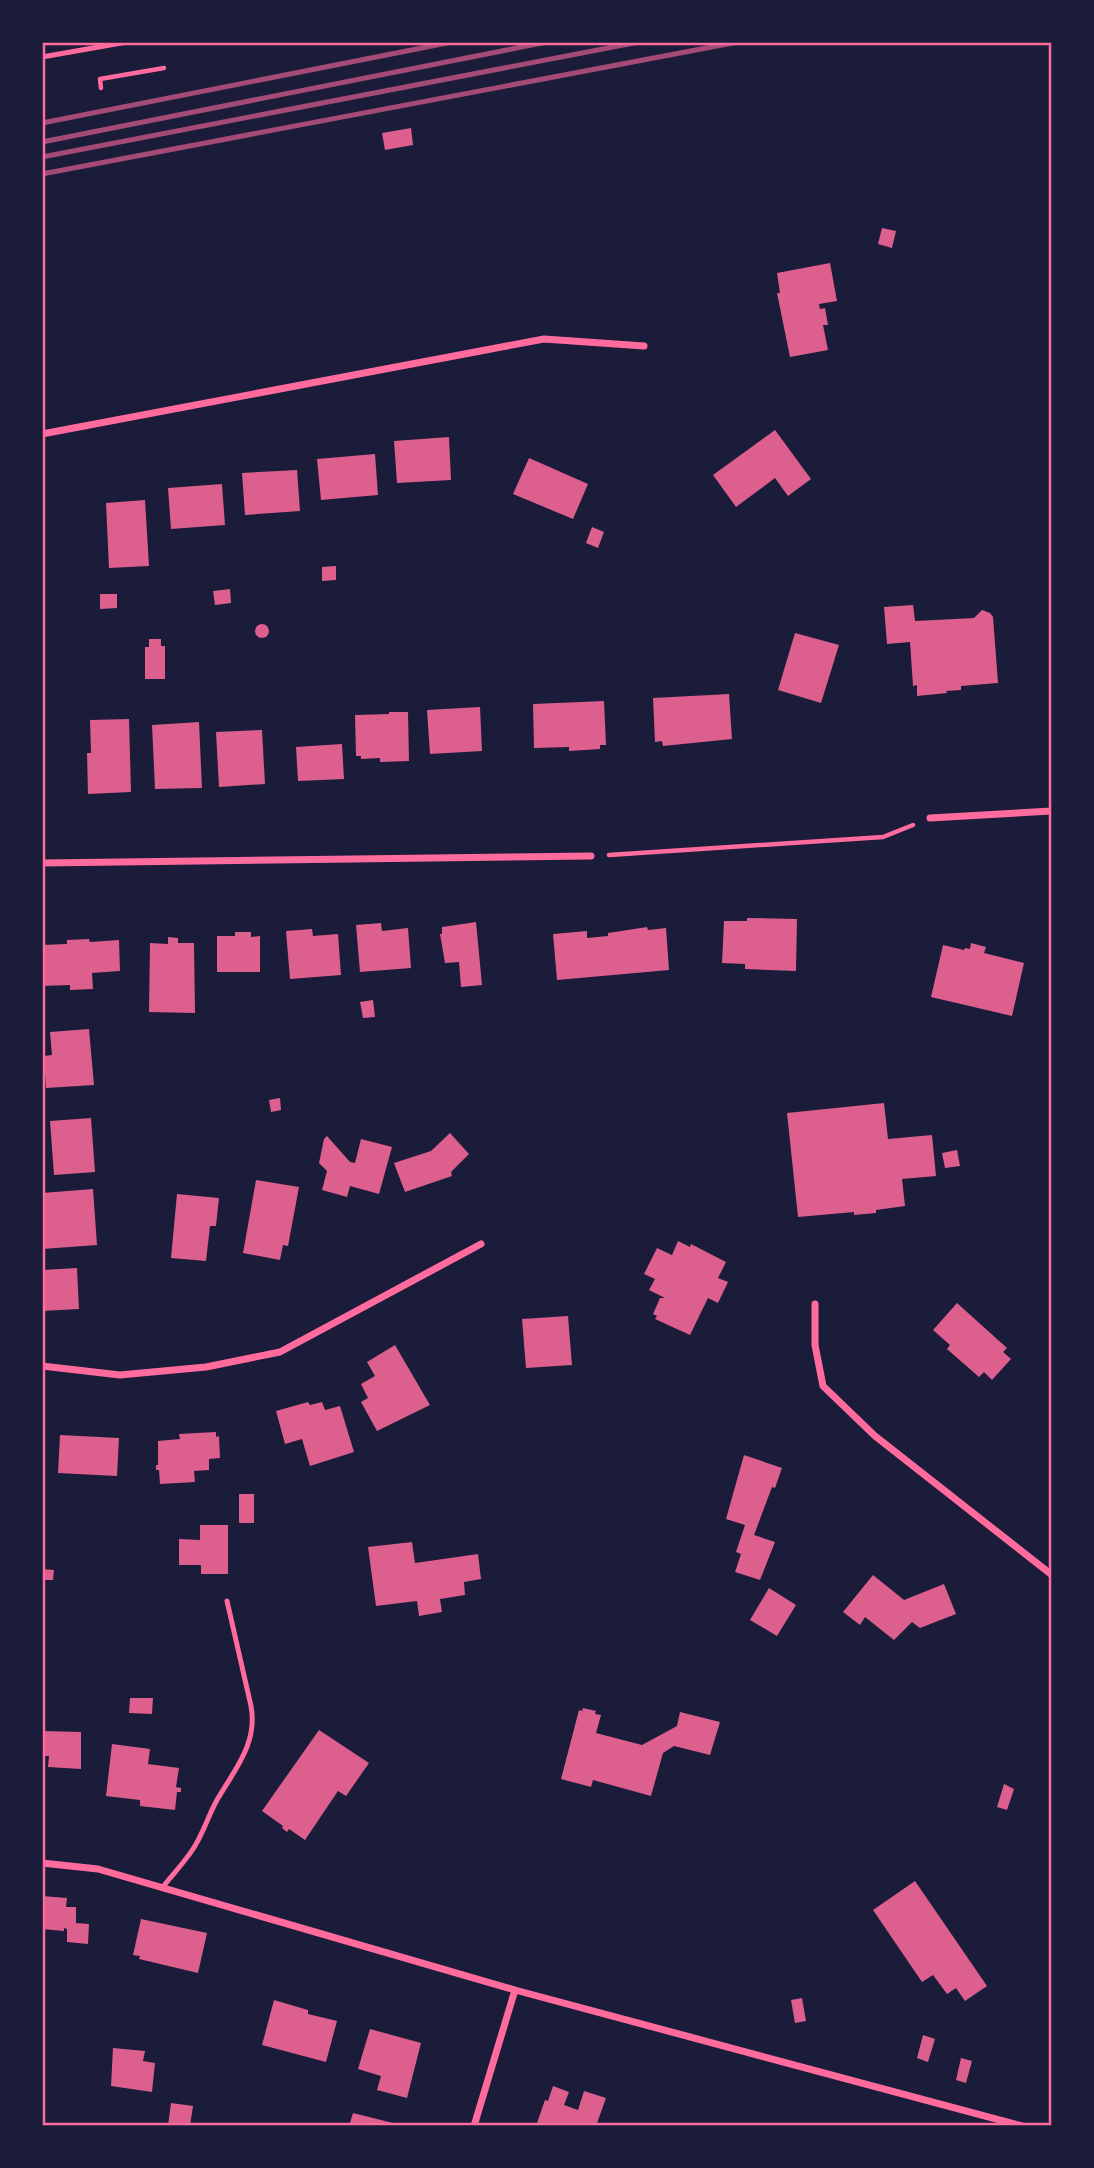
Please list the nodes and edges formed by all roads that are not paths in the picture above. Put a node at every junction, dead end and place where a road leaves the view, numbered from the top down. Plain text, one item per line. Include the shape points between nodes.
1 (127, 42) edge
2 (42, 57) edge
3 (644, 346) dead end
4 (42, 434) edge
5 (1052, 811) edge
6 (930, 818) road end
7 (591, 856) road end
8 (42, 863) edge
9 (481, 1244) dead end
10 (815, 1304) dead end
11 (42, 1366) edge
12 (1052, 1575) edge
13 (227, 1601) dead end
14 (42, 1863) edge
15 (162, 1888) junction
16 (515, 1990) junction
17 (474, 2126) edge
18 (1022, 2126) edge

1 - 2 lane
3 - 4 street via 544,339
5 - 6 street
7 - 8 street
9 - 11 street via 280,1352 206,1367 120,1376
10 - 12 street via 815,1345 823,1386 875,1436
13 - 15 lane via 254,1721 252,1735 193,1849
14 - 15 street via 98,1869
15 - 16 street
16 - 17 street
16 - 18 street

